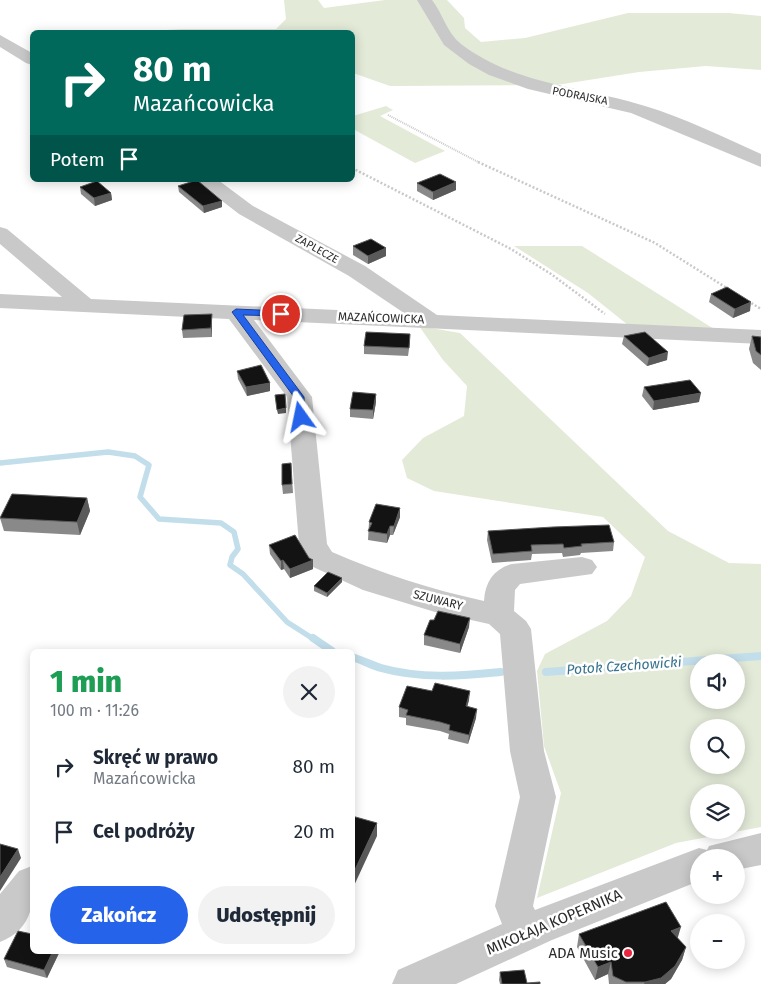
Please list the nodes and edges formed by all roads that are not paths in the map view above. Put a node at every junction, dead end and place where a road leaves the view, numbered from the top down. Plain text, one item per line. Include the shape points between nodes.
1 (424, 0) edge
2 (0, 40) edge
3 (30, 59) edge
4 (761, 161) edge
5 (208, 182) edge
6 (0, 233) edge
7 (0, 301) edge
8 (84, 304) junction
9 (236, 312) junction
10 (428, 319) junction
11 (761, 337) edge
12 (582, 567) dead end
13 (499, 615) junction
14 (761, 849) edge
15 (745, 852) edge
16 (690, 868) edge
17 (30, 886) edge
18 (0, 924) edge
19 (525, 932) junction
20 (412, 984) edge

1 - 4 street, PODRAJSKA via 443,34 455,46 510,78 651,114
2 - 3 street
5 - 10 street, ZAPLECZE via 246,210 357,271
6 - 8 street
7 - 8 street, MAZAŃCOWICKA
8 - 9 street, MAZAŃCOWICKA
9 - 10 street, MAZAŃCOWICKA
9 - 13 street, SZUWARY via 299,397 313,544 321,559 374,582 434,601
10 - 11 street, MAZAŃCOWICKA via 527,328
12 - 13 street via 512,574 500,587
13 - 19 street via 515,630 527,751 538,797 514,906
14 - 15 street
16 - 19 street, MIKOŁAJA KOPERNIKA
17 - 18 street
19 - 20 street, MIKOŁAJA KOPERNIKA

